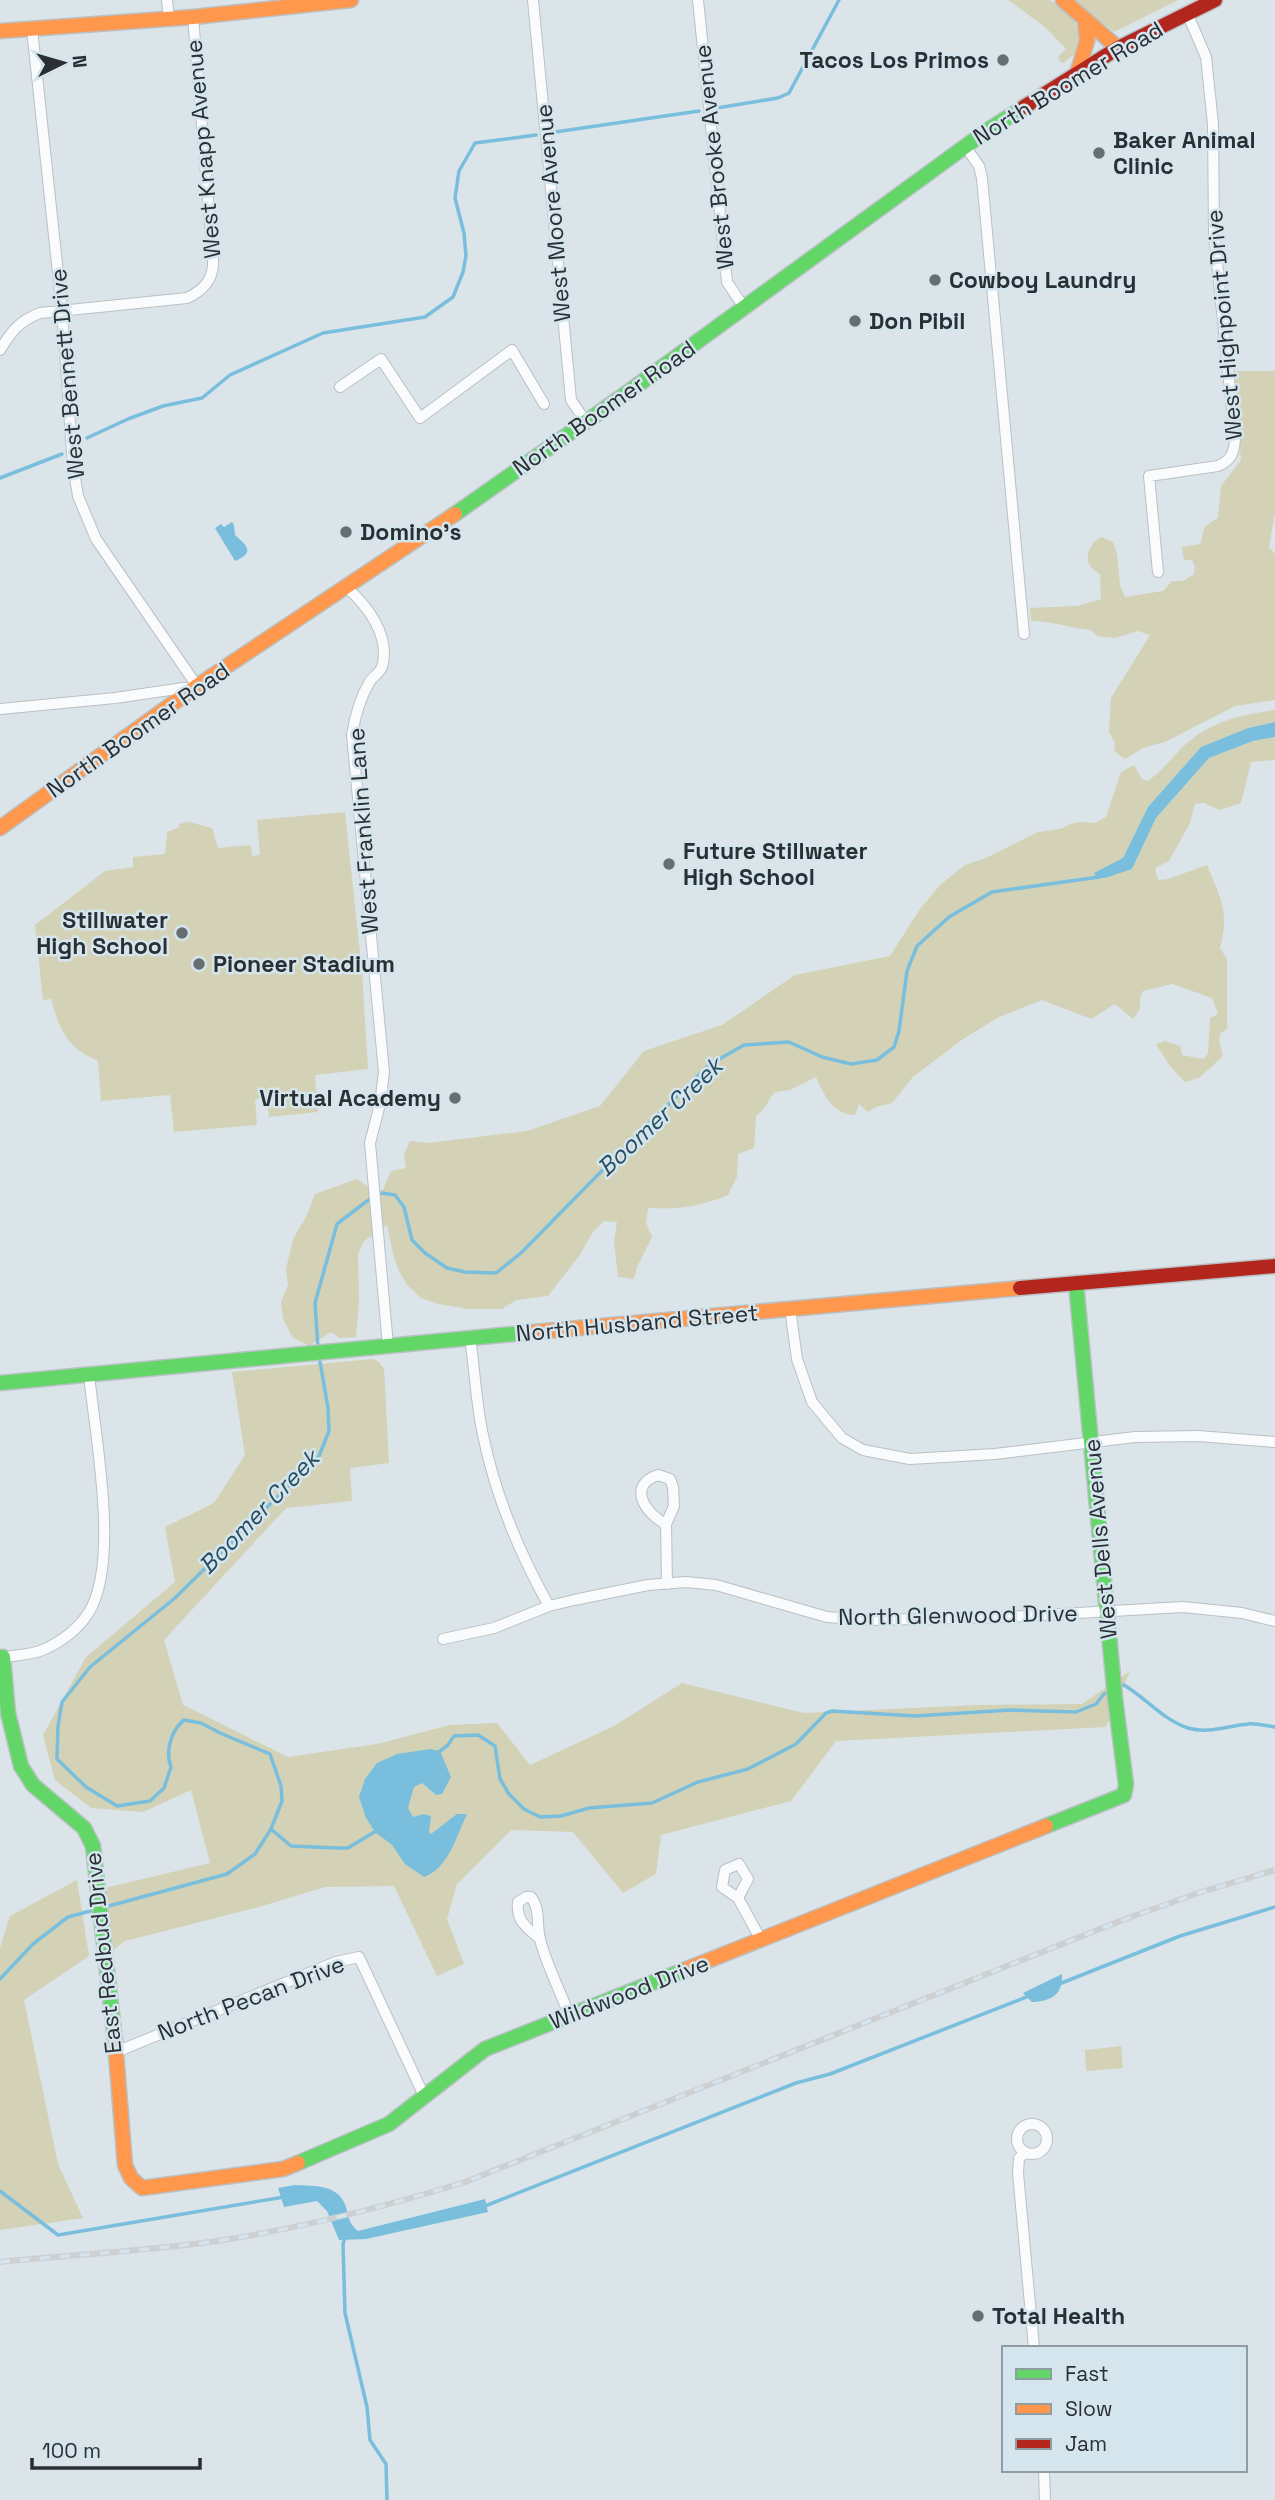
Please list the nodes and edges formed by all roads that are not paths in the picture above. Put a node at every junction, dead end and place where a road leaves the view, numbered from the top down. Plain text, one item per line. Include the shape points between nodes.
1 (167, 0) edge
2 (351, 0) edge
3 (533, 0) edge
4 (698, 0) edge
5 (1063, 0) edge
6 (1215, 0) edge
7 (1188, 13) junction
8 (192, 17) junction
9 (169, 18) junction
10 (1085, 20) junction
11 (32, 29) junction
12 (0, 31) edge
13 (1118, 48) junction
14 (1077, 74) junction
15 (965, 146) junction
16 (745, 309) junction
17 (62, 311) junction
18 (0, 350) edge
19 (340, 387) dead end
20 (544, 404) dead end
21 (586, 422) junction
22 (1158, 572) dead end
23 (346, 587) junction
24 (1024, 634) dead end
25 (197, 686) junction
26 (0, 709) edge
27 (0, 828) edge
28 (1275, 1266) edge
29 (1076, 1283) junction
30 (790, 1308) junction
31 (470, 1338) junction
32 (388, 1346) junction
33 (89, 1375) junction
34 (0, 1383) edge
35 (1091, 1442) junction
36 (1275, 1442) edge
37 (666, 1524) junction
38 (667, 1584) junction
39 (549, 1606) junction
40 (1108, 1612) junction
41 (1275, 1621) edge
42 (443, 1639) dead end
43 (1, 1657) edge
44 (1124, 1795) joint
45 (738, 1898) dead end
46 (539, 1938) dead end
47 (761, 1940) junction
48 (569, 2015) junction
49 (116, 2052) junction
50 (425, 2098) junction
51 (1025, 2153) dead end
52 (142, 2188) joint
53 (1034, 2346) edge
54 (1044, 2472) edge
55 (1045, 2500) edge

1 - 9 street, West Knapp Avenue
2 - 8 street
3 - 21 street, West Moore Avenue via 571,400
4 - 16 street, West Brooke Avenue via 727,282
5 - 10 street
6 - 7 street, North Boomer Road
7 - 13 street, North Boomer Road
7 - 22 street, West Highpoint Drive via 1206,57 1213,124 1214,233 1235,439 1234,452 1218,466 1149,476
8 - 9 street
8 - 17 street, West Knapp Avenue via 213,260 209,281 187,298
9 - 11 street
10 - 13 street
10 - 14 street via 1087,44
11 - 12 street
11 - 17 street, West Bennett Drive
13 - 14 street, North Boomer Road
14 - 15 street, North Boomer Road
15 - 16 street, North Boomer Road
15 - 24 street via 982,178
16 - 21 street, North Boomer Road
17 - 18 street via 28,317 11,331
17 - 25 street, West Bennett Drive via 78,496 96,539
19 - 20 street via 381,359 420,418 512,350
21 - 23 street, North Boomer Road
23 - 25 street, North Boomer Road
23 - 32 street, West Franklin Lane via 360,599 381,634 383,653 382,669 370,681 356,710 352,735 384,1072 370,1143
25 - 26 street
25 - 27 street, North Boomer Road
28 - 29 street, North Husband Street
29 - 30 street, North Husband Street
29 - 35 street, West Dells Avenue
30 - 31 street, North Husband Street
30 - 35 street via 797,1359 812,1402 842,1438 863,1450 909,1459
31 - 32 street, North Husband Street
31 - 39 street via 482,1434 500,1496
32 - 33 street, North Husband Street
33 - 34 street, North Husband Street
33 - 43 street via 106,1533 100,1582 89,1611 67,1637 42,1651
35 - 36 street via 1198,1436
35 - 40 street, West Dells Avenue
37 - 37 street via 674,1506 673,1487 670,1479 658,1475 640,1490 643,1504
37 - 38 street
38 - 39 street, North Glenwood Drive
38 - 40 street, North Glenwood Drive via 716,1585 827,1617 869,1620
39 - 42 street, North Glenwood Drive via 494,1628
40 - 41 street, North Glenwood Drive via 1183,1607
40 - 44 street, West Dells Avenue
43 - 49 street, East Redbud Drive via 21,1766 33,1785 84,1828 93,1846
44 - 47 street, Wildwood Drive
45 - 47 street
46 - 48 street
47 - 48 street, Wildwood Drive
48 - 50 street, Wildwood Drive via 485,2049
49 - 50 street, North Pecan Drive via 336,1962 359,1957
49 - 52 street, East Redbud Drive via 125,2165
50 - 52 street, Wildwood Drive via 389,2124 283,2169
51 - 53 street via 1019,2158 1018,2173
54 - 55 street

